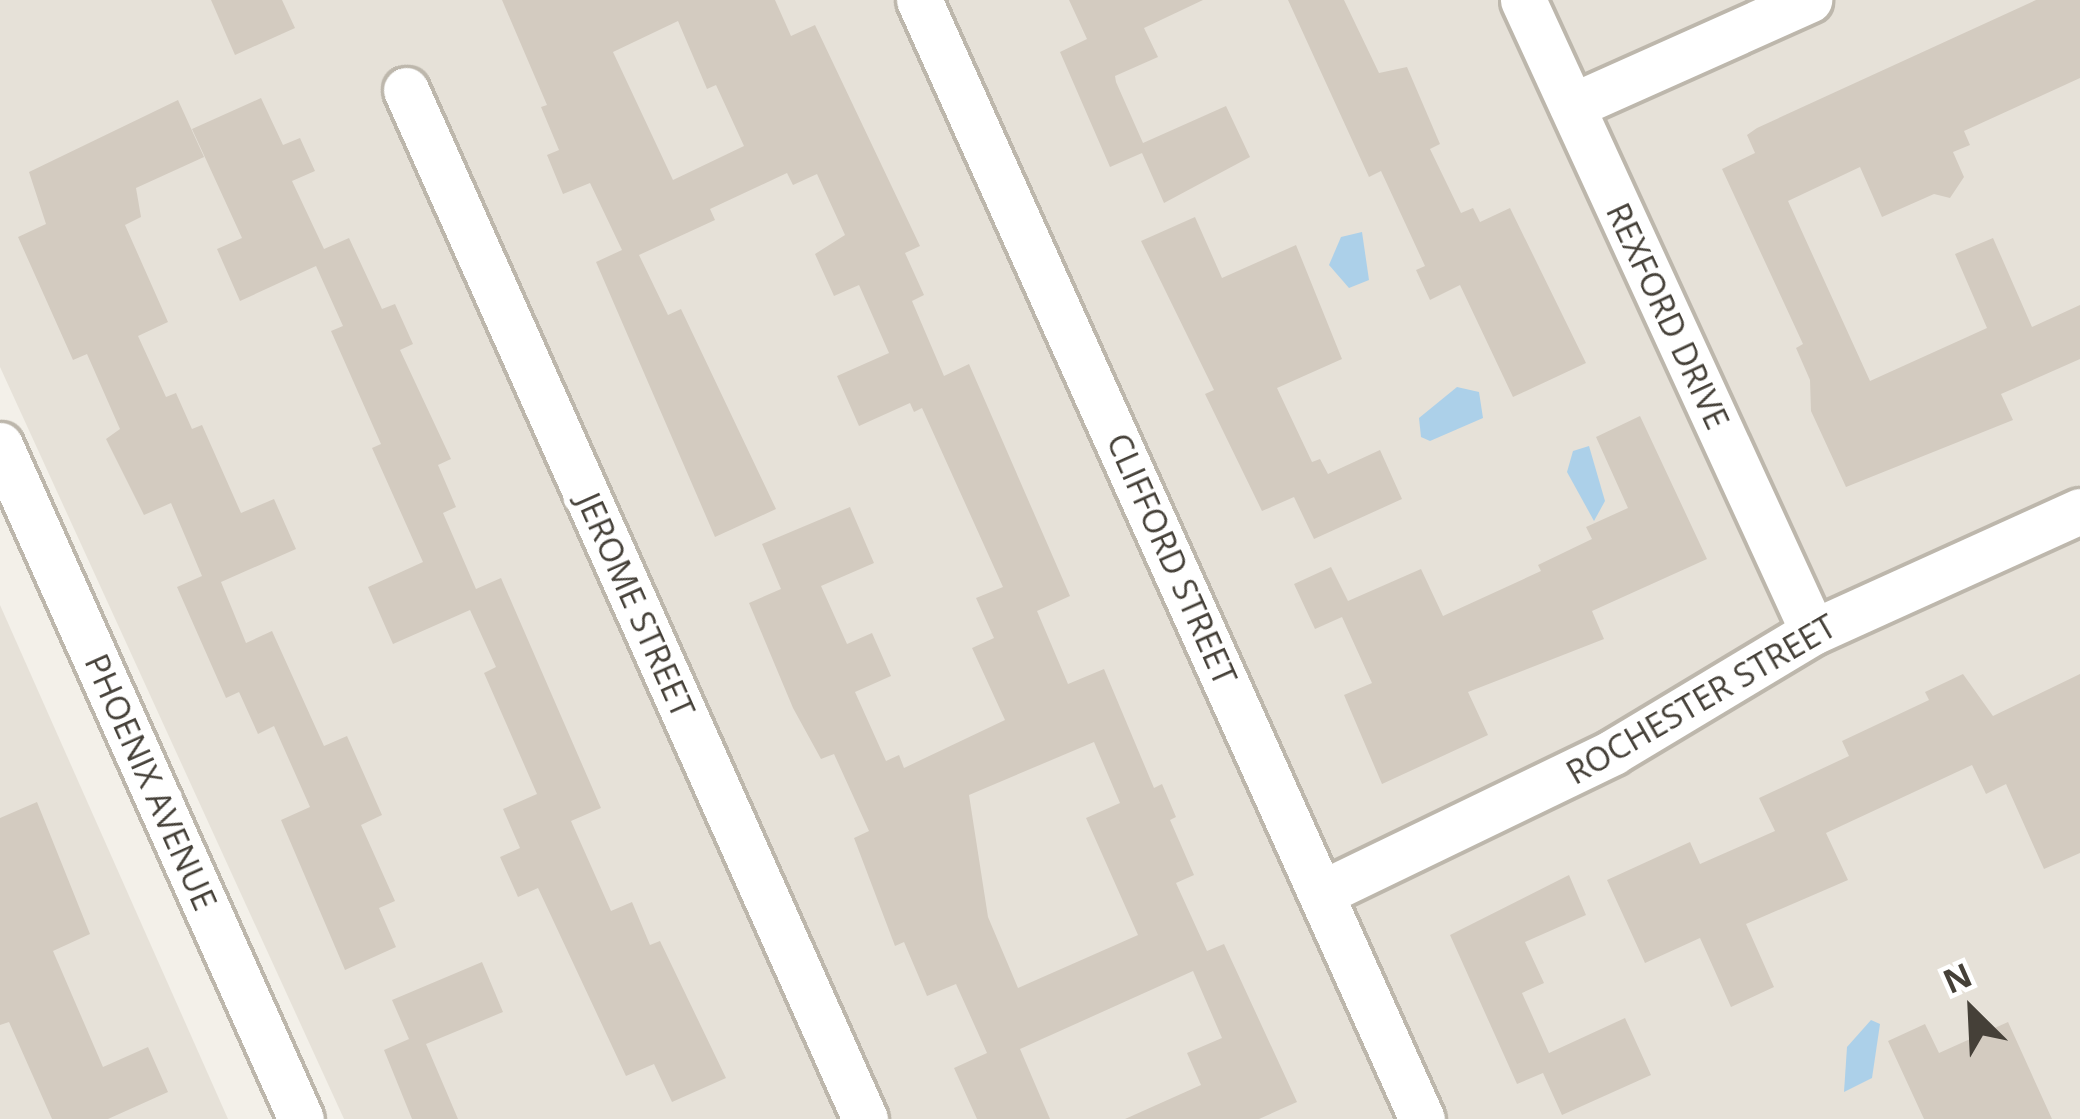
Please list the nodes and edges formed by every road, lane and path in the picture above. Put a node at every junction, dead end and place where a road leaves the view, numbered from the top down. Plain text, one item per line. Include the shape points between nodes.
1 (919, 0) edge
2 (1523, 0) edge
3 (1809, 0) edge
4 (406, 90) dead end
5 (1572, 106) junction
6 (0, 445) edge
7 (2080, 511) edge
8 (1814, 632) junction
9 (1324, 892) junction
10 (302, 1119) edge
11 (865, 1119) edge
12 (1422, 1119) edge

1 - 9 street, CLIFFORD STREET
2 - 5 street, REXFORD DRIVE
3 - 5 street
4 - 11 street, JEROME STREET
5 - 8 street, REXFORD DRIVE
6 - 10 street, PHOENIX AVENUE
7 - 8 street, ROCHESTER STREET
8 - 9 street, ROCHESTER STREET via 1613,752
9 - 12 street, CLIFFORD STREET

